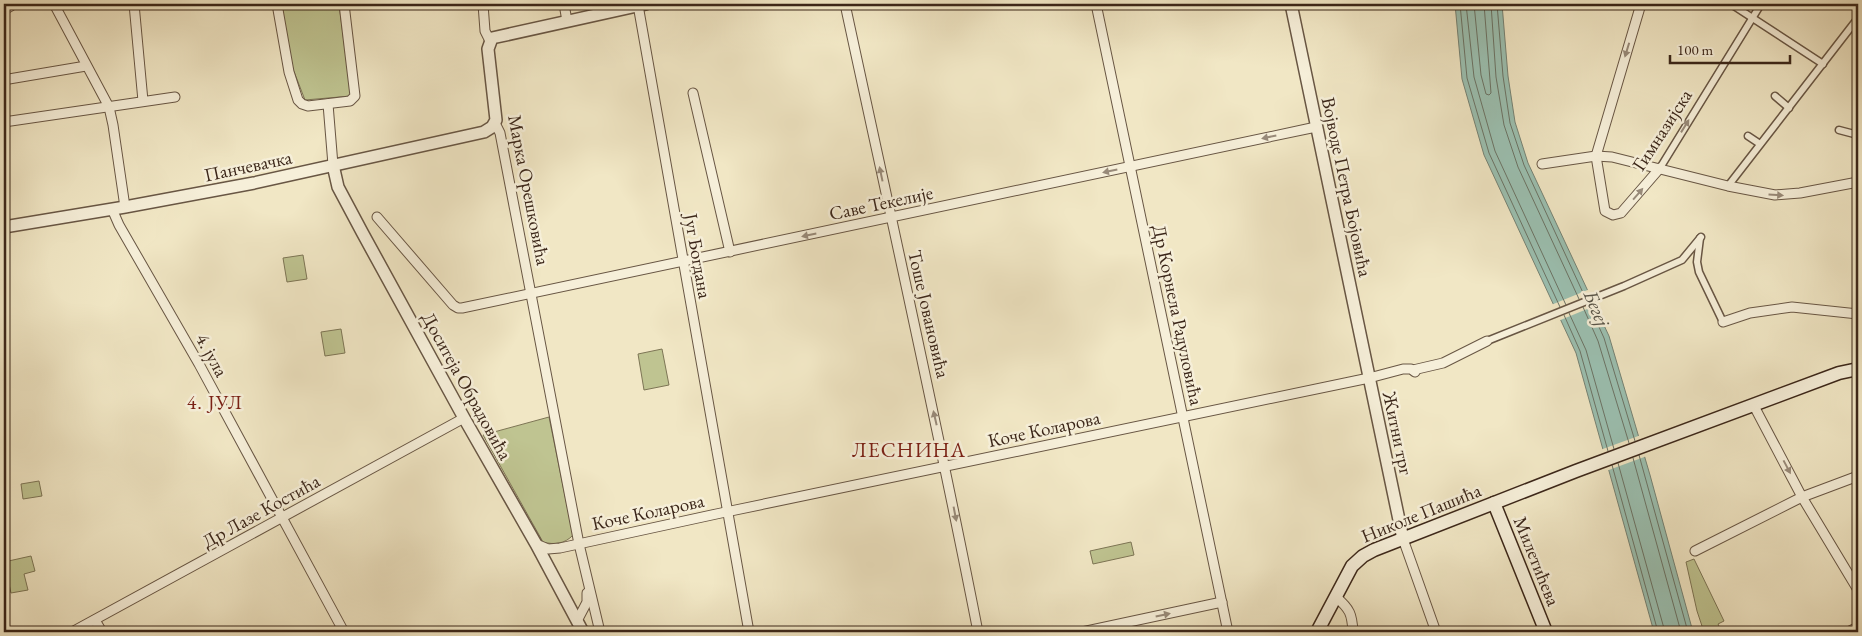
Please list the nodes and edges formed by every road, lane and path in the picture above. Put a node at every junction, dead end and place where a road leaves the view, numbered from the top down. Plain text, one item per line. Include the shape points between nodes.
1 (54, 4) edge
2 (134, 4) edge
3 (277, 4) edge
4 (344, 4) edge
5 (483, 4) edge
6 (564, 4) edge
7 (846, 4) edge
8 (1096, 4) edge
9 (1290, 4) edge
10 (1641, 4) edge
11 (1731, 4) edge
12 (1761, 4) edge
13 (642, 5) edge
14 (1752, 17) junction
15 (1858, 18) edge
16 (567, 21) junction
17 (490, 41) junction
18 (1823, 64) junction
19 (86, 66) junction
20 (4, 78) edge
21 (692, 93) dead end
22 (1775, 96) dead end
23 (175, 97) dead end
24 (143, 101) junction
25 (328, 104) junction
26 (108, 107) junction
27 (1789, 108) junction
28 (4, 122) edge
29 (495, 123) junction
30 (1316, 127) junction
31 (1839, 130) dead end
32 (1858, 135) edge
33 (1748, 136) dead end
34 (1760, 144) junction
35 (1596, 156) junction
36 (1542, 164) dead end
37 (333, 165) junction
38 (1130, 167) junction
39 (1660, 168) junction
40 (1858, 182) edge
41 (1728, 186) junction
42 (125, 207) junction
43 (112, 209) junction
44 (377, 217) dead end
45 (891, 218) junction
46 (4, 227) edge
47 (730, 252) junction
48 (682, 262) junction
49 (531, 294) junction
50 (1858, 314) edge
51 (1723, 322) joint
52 (1486, 341) joint
53 (1858, 369) edge
54 (1369, 378) junction
55 (1754, 406) junction
56 (1183, 417) junction
57 (464, 418) junction
58 (946, 466) junction
59 (1858, 476) edge
60 (1802, 497) junction
61 (1494, 503) junction
62 (726, 512) junction
63 (282, 518) junction
64 (1403, 539) junction
65 (536, 544) junction
66 (579, 544) junction
67 (1695, 551) dead end
68 (588, 582) junction
69 (1858, 590) edge
70 (1336, 597) junction
71 (1222, 602) junction
72 (95, 620) junction
73 (578, 621) junction
74 (1858, 627) edge
75 (72, 632) edge
76 (102, 632) edge
77 (344, 632) edge
78 (584, 632) edge
79 (600, 632) edge
80 (749, 632) edge
81 (978, 632) edge
82 (1082, 632) edge
83 (1228, 632) edge
84 (1318, 632) edge
85 (1353, 632) edge
86 (1436, 632) edge
87 (1546, 632) edge
88 (1848, 632) edge

1 - 19 street
2 - 24 street
3 - 25 street via 289,72 298,100 308,106
4 - 25 street via 355,96 350,101
5 - 17 street, Марка Орешковића via 486,34
6 - 16 street
45 -> 7 street, Тоше Јовановића
8 - 38 street, Др Корнела Радуловића
9 - 30 street, Војводе Петра Бојовића
10 -> 35 street
11 - 14 street
12 - 14 street, Гимназијска
13 - 16 street
13 - 48 street, Југ Богдана
14 - 18 street
39 -> 14 street, Гимназијска
15 - 18 street
16 - 17 street via 495,36
17 - 29 street, Марка Орешковића
18 - 27 street
19 - 20 street
19 - 26 street
21 - 47 street, Југ Богдана
22 - 27 street
23 - 24 street
24 - 26 street
25 - 37 street
26 - 28 street
26 - 42 street
27 - 34 street
29 - 37 street, Панчевачка via 484,132
29 - 49 street, Марка Орешковића via 500,133
30 -> 38 street, Саве Текелије
30 - 54 street, Војводе Петра Бојовића
31 - 32 street
33 - 34 street
34 - 41 street
35 - 36 street
35 - 39 street
35 -> 39 street, Гимназијска via 1605,211 1613,215 1621,213
37 - 42 street, Панчевачка via 254,184
37 - 57 street, Доситеја Обрадовића via 342,195
38 -> 45 street, Саве Текелије
38 - 56 street, Др Корнела Радуловића
39 - 41 street
41 -> 40 street via 1775,196
42 - 43 street, Панчевачка
43 - 46 street, Панчевачка
43 - 63 street, 4. јула
44 - 49 street, Саве Текелије via 452,305 462,308
45 -> 47 street, Саве Текелије
58 -> 45 street, Тоше Јовановића
47 - 48 street, Саве Текелије
48 - 49 street, Саве Текелије
48 - 62 street, Југ Богдана
49 - 66 street, Коче Коларова
50 - 51 street via 1792,307
51 - 52 street, Житни трг via 1699,272 1697,262 1701,237 1682,260
52 - 54 street, Житни трг via 1444,363
53 - 55 main road, Николе Пашића via 1839,373
54 - 56 street, Коче Коларова
54 - 64 street, Житни трг
55 -> 60 street
55 - 61 main road, Николе Пашића
56 - 58 street, Коче Коларова
56 - 71 street, Др Корнела Радуловића
57 - 63 street, Др Лазе Костића
57 - 65 street, Доситеја Обрадовића
58 - 62 street, Коче Коларова
58 -> 81 street, Тоше Јовановића
59 - 60 street
60 - 67 street
60 - 69 street
61 - 64 main road, Николе Пашића
61 - 87 main road, Милетићева
62 - 66 street, Коче Коларова
62 - 80 street, Југ Богдана
63 - 72 street, Др Лазе Костића
63 - 77 street, 4. јула
64 - 70 main road, Николе Пашића via 1358,560
64 - 86 street
65 - 66 street, Коче Коларова via 554,549
65 - 73 street, Доситеја Обрадовића
66 - 68 street, Коче Коларова
68 - 73 street via 587,602
68 - 79 street
70 - 84 main road, Николе Пашића
70 - 85 street via 1351,613
82 -> 71 street
71 - 83 street, Др Корнела Радуловића
72 - 75 street, Др Лазе Костића
72 - 76 street
73 - 78 street, Доситеја Обрадовића
74 - 88 street

